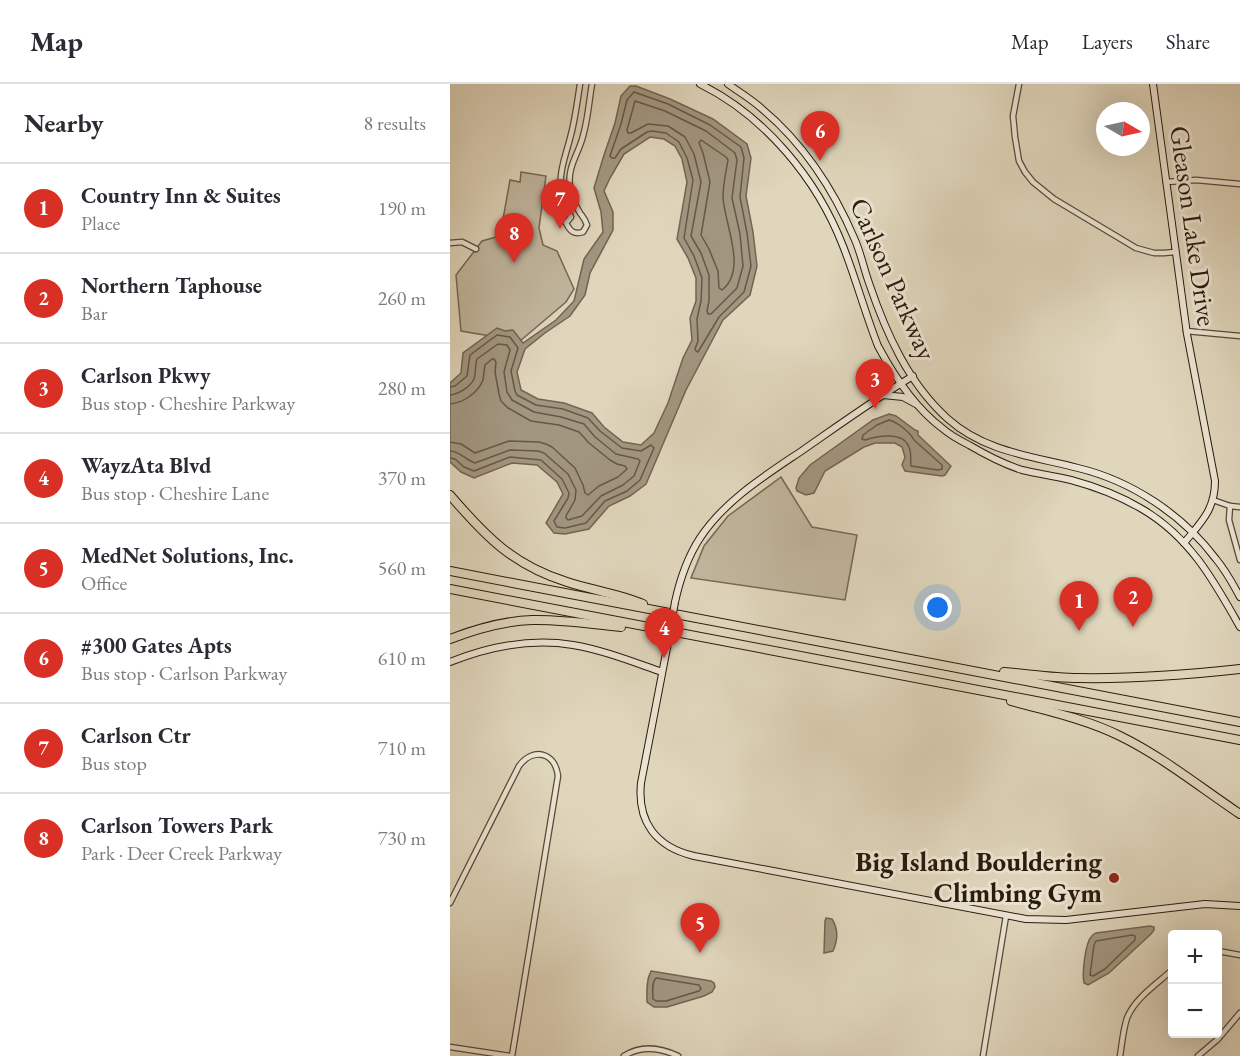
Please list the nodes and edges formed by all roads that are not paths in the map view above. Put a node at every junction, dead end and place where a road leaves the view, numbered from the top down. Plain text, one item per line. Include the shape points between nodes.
1 (580, 84) edge
2 (591, 84) edge
3 (700, 84) edge
4 (728, 84) edge
5 (1018, 84) edge
6 (1152, 84) edge
7 (1166, 182) junction
8 (1240, 184) edge
9 (579, 212) junction
10 (571, 217) junction
11 (450, 243) edge
12 (476, 249) dead end
13 (1175, 252) junction
14 (1186, 331) junction
15 (1240, 336) edge
16 (913, 376) junction
17 (901, 383) junction
18 (882, 395) junction
19 (919, 406) junction
20 (450, 495) edge
21 (1213, 500) junction
22 (1230, 506) junction
23 (1240, 507) edge
24 (1192, 532) junction
25 (1184, 543) junction
26 (1240, 560) edge
27 (450, 571) edge
28 (450, 589) edge
29 (1240, 597) edge
30 (657, 610) junction
31 (1240, 627) edge
32 (661, 630) junction
33 (450, 639) edge
34 (450, 662) edge
35 (947, 665) junction
36 (1240, 669) edge
37 (662, 672) junction
38 (946, 685) junction
39 (1240, 722) edge
40 (1240, 740) edge
41 (1240, 814) edge
42 (450, 903) edge
43 (1240, 906) edge
44 (1006, 916) junction
45 (1222, 952) edge
46 (1240, 955) edge
47 (1168, 974) edge
48 (1240, 1013) edge
49 (450, 1047) edge
50 (511, 1056) edge
51 (624, 1056) edge
52 (678, 1056) edge
53 (983, 1056) edge
54 (1120, 1056) edge
55 (1198, 1056) edge

1 - 10 street via 560,179
2 - 9 street via 585,130 570,172 570,186
3 - 17 main road, Carlson Parkway via 756,123 813,189 843,247 878,346
4 - 16 main road, Carlson Parkway via 778,123 824,179 855,241 889,335
5 - 13 street via 1014,137 1019,161 1033,182 1043,192 1136,248 1154,253
6 - 7 main road, Gleason Lake Drive
7 - 8 street
7 - 13 main road, Gleason Lake Drive
9 - 10 street
9 - 10 street via 587,225 583,232 569,230 566,223
11 - 12 street via 462,242
13 - 14 main road, Gleason Lake Drive
14 - 15 street
14 - 21 main road, Gleason Lake Drive via 1213,466
16 - 17 main road
16 - 24 main road, Carlson Parkway via 948,419 980,441 1115,480 1155,501
17 - 18 main road
17 - 19 main road, Carlson Parkway
18 - 19 main road via 903,397
18 - 37 main road, bridge via 749,487 719,514 684,568
19 - 25 main road, Carlson Parkway via 939,427 981,453 1022,470 1111,492 1144,510
20 - 30 highway via 490,539 524,564 568,583 632,599
21 - 22 street
21 - 24 main road
22 - 23 street
22 - 26 street via 1229,520
24 - 25 main road
24 - 29 main road, Carlson Parkway via 1217,559
25 - 31 main road, Carlson Parkway via 1201,562
27 - 30 highway
28 - 32 highway
30 - 35 highway
32 - 33 highway via 532,620 497,624
32 - 38 highway
34 - 37 main road via 502,646 553,643 595,650
35 - 36 highway via 1078,678
35 - 39 highway
37 - 44 main road via 640,795 648,826 662,842 682,853
38 - 40 highway
38 - 41 highway via 1104,728 1137,744
42 - 50 street via 519,766 528,756 548,757 558,776
43 - 44 main road via 1205,904 1066,920
44 - 53 street
45 - 46 street
47 - 54 street via 1129,1015
48 - 55 street
49 - 50 street
51 - 52 street via 648,1048

